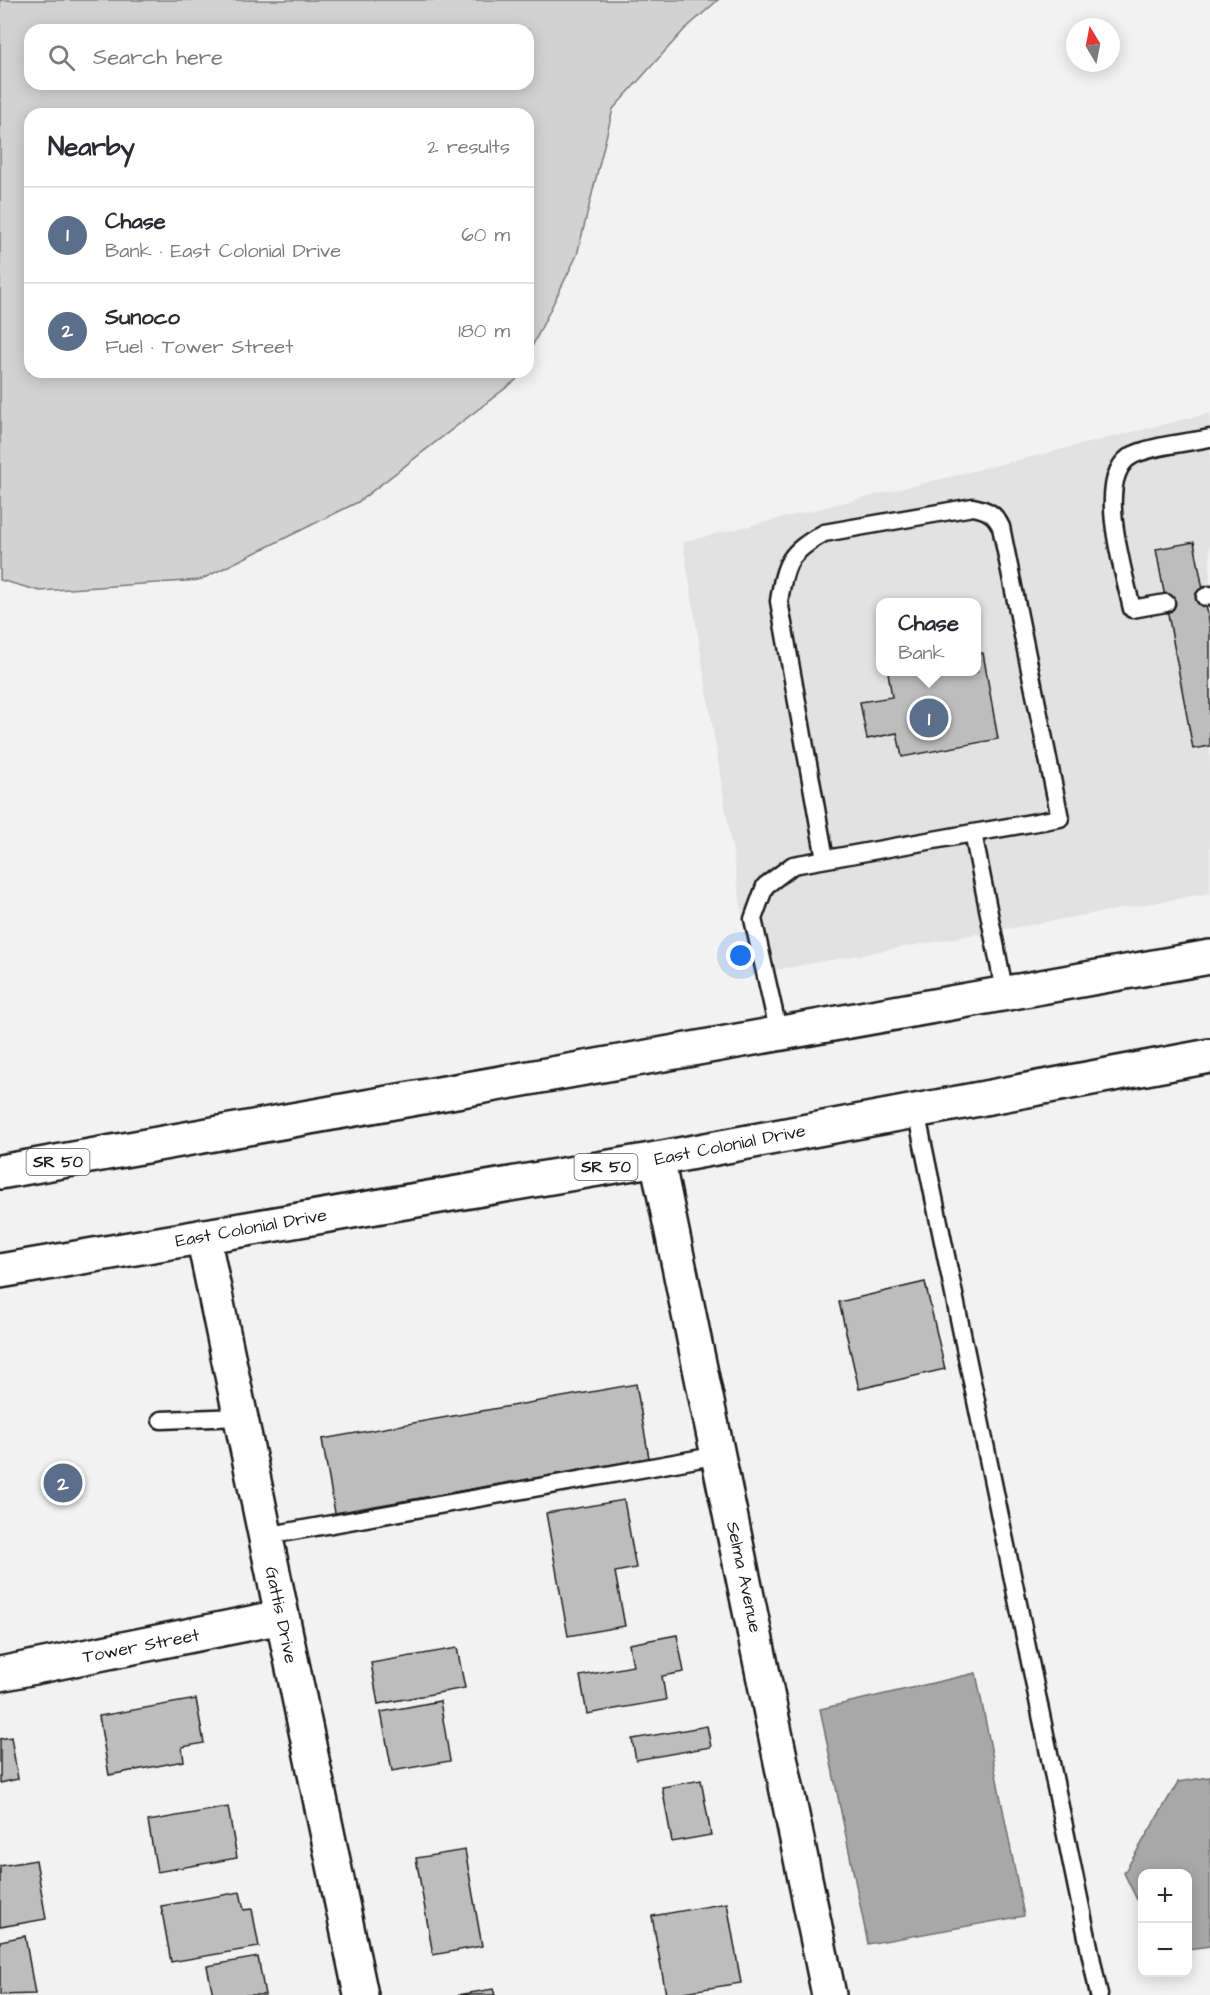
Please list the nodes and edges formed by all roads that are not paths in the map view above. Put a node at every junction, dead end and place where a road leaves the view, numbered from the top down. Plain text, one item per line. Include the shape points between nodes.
1 (1210, 438) edge
2 (1166, 603) dead end
3 (973, 834) junction
4 (825, 859) junction
5 (1210, 957) edge
6 (1005, 994) junction
7 (779, 1034) junction
8 (1210, 1056) edge
9 (916, 1110) junction
10 (657, 1159) junction
11 (0, 1172) edge
12 (203, 1236) junction
13 (0, 1271) edge
14 (240, 1417) junction
15 (161, 1420) dead end
16 (719, 1455) junction
17 (265, 1536) junction
18 (281, 1617) junction
19 (0, 1674) edge
20 (361, 1995) edge
21 (829, 1995) edge
22 (1099, 1995) edge

1 - 2 lane via 1132,456 1120,466 1113,484 1112,511 1132,609
3 - 4 lane
3 - 4 lane via 1060,818 1001,527 987,510 973,507 824,534 789,559 779,602
3 - 6 lane
4 - 7 lane via 793,865 765,886 753,919
5 - 6 main road, SR 50
6 - 7 main road, SR 50
7 - 11 main road, SR 50
8 - 9 main road, East Colonial Drive / SR 50
9 - 10 main road, East Colonial Drive / SR 50
9 - 22 lane
10 - 12 main road, East Colonial Drive / SR 50
10 - 16 main road, Selma Avenue
12 - 13 main road, East Colonial Drive / SR 50
12 - 14 main road, Gattis Drive
14 - 15 lane
14 - 17 main road, Gattis Drive
16 - 17 lane
16 - 21 main road, Selma Avenue
17 - 18 main road, Gattis Drive
18 - 19 main road, Tower Street
18 - 20 main road, Gattis Drive

